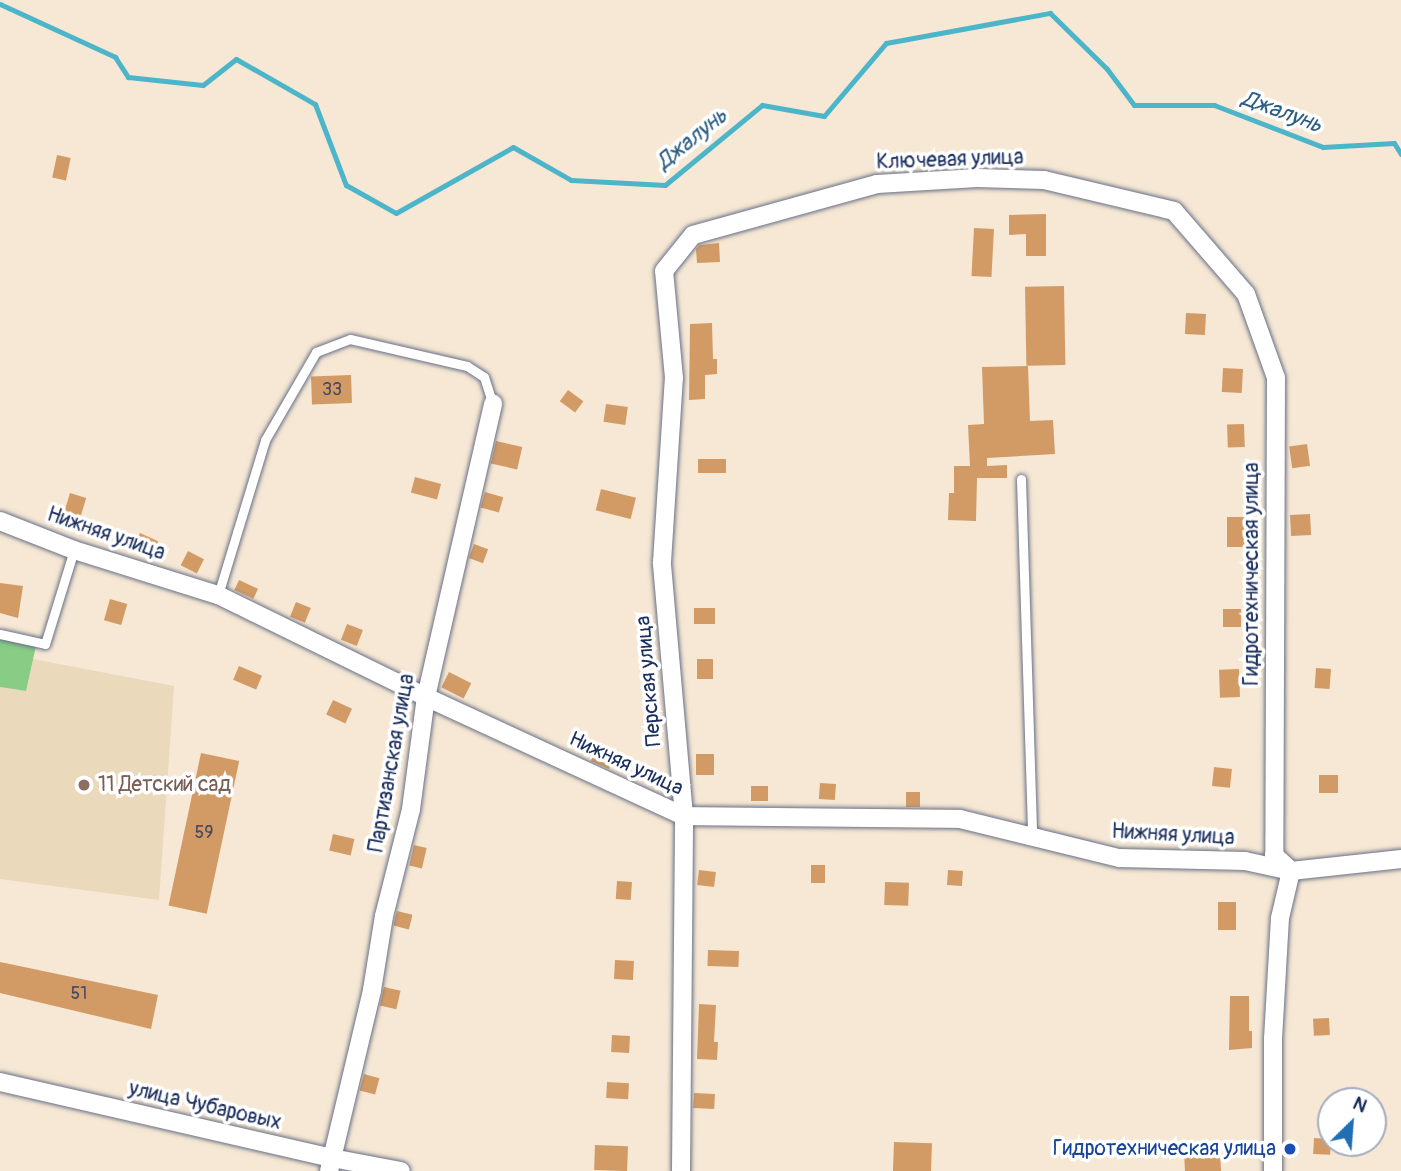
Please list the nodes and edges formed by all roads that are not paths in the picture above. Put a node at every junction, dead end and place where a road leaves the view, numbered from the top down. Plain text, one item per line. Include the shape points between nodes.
1 (1174, 211) joint
2 (664, 271) joint
3 (493, 404) joint
4 (1021, 479) dead end
5 (0, 521) edge
6 (74, 550) junction
7 (218, 595) junction
8 (0, 634) edge
9 (426, 697) junction
10 (684, 816) junction
11 (1032, 835) junction
12 (1401, 859) edge
13 (1290, 871) junction
14 (0, 1082) edge
15 (330, 1165) edge
16 (401, 1171) edge
17 (681, 1171) edge
18 (1273, 1171) edge

1 - 2 street, Ключевая улица via 1044,180 977,178 877,184 693,235
1 - 13 street, Гидротехническая улица via 1246,293 1276,378 1274,855
2 - 10 street, Перская улица via 674,378 662,562
3 - 7 lane via 484,377 467,366 350,339 317,352 265,440
3 - 9 street, Партизанская улица
4 - 11 lane
5 - 6 street, Нижняя улица
6 - 7 street, Нижняя улица
6 - 8 lane via 46,644
7 - 9 street, Нижняя улица
9 - 10 street, Нижняя улица
9 - 15 street, Партизанская улица via 411,809
10 - 11 street, Нижняя улица via 960,819
10 - 17 street, Перская улица
11 - 13 street, Нижняя улица via 1119,858 1245,861
12 - 13 street, Нижняя улица
13 - 18 street via 1280,918 1273,1040
14 - 15 street, улица Чубаровых
15 - 16 street, улица Чубаровых

